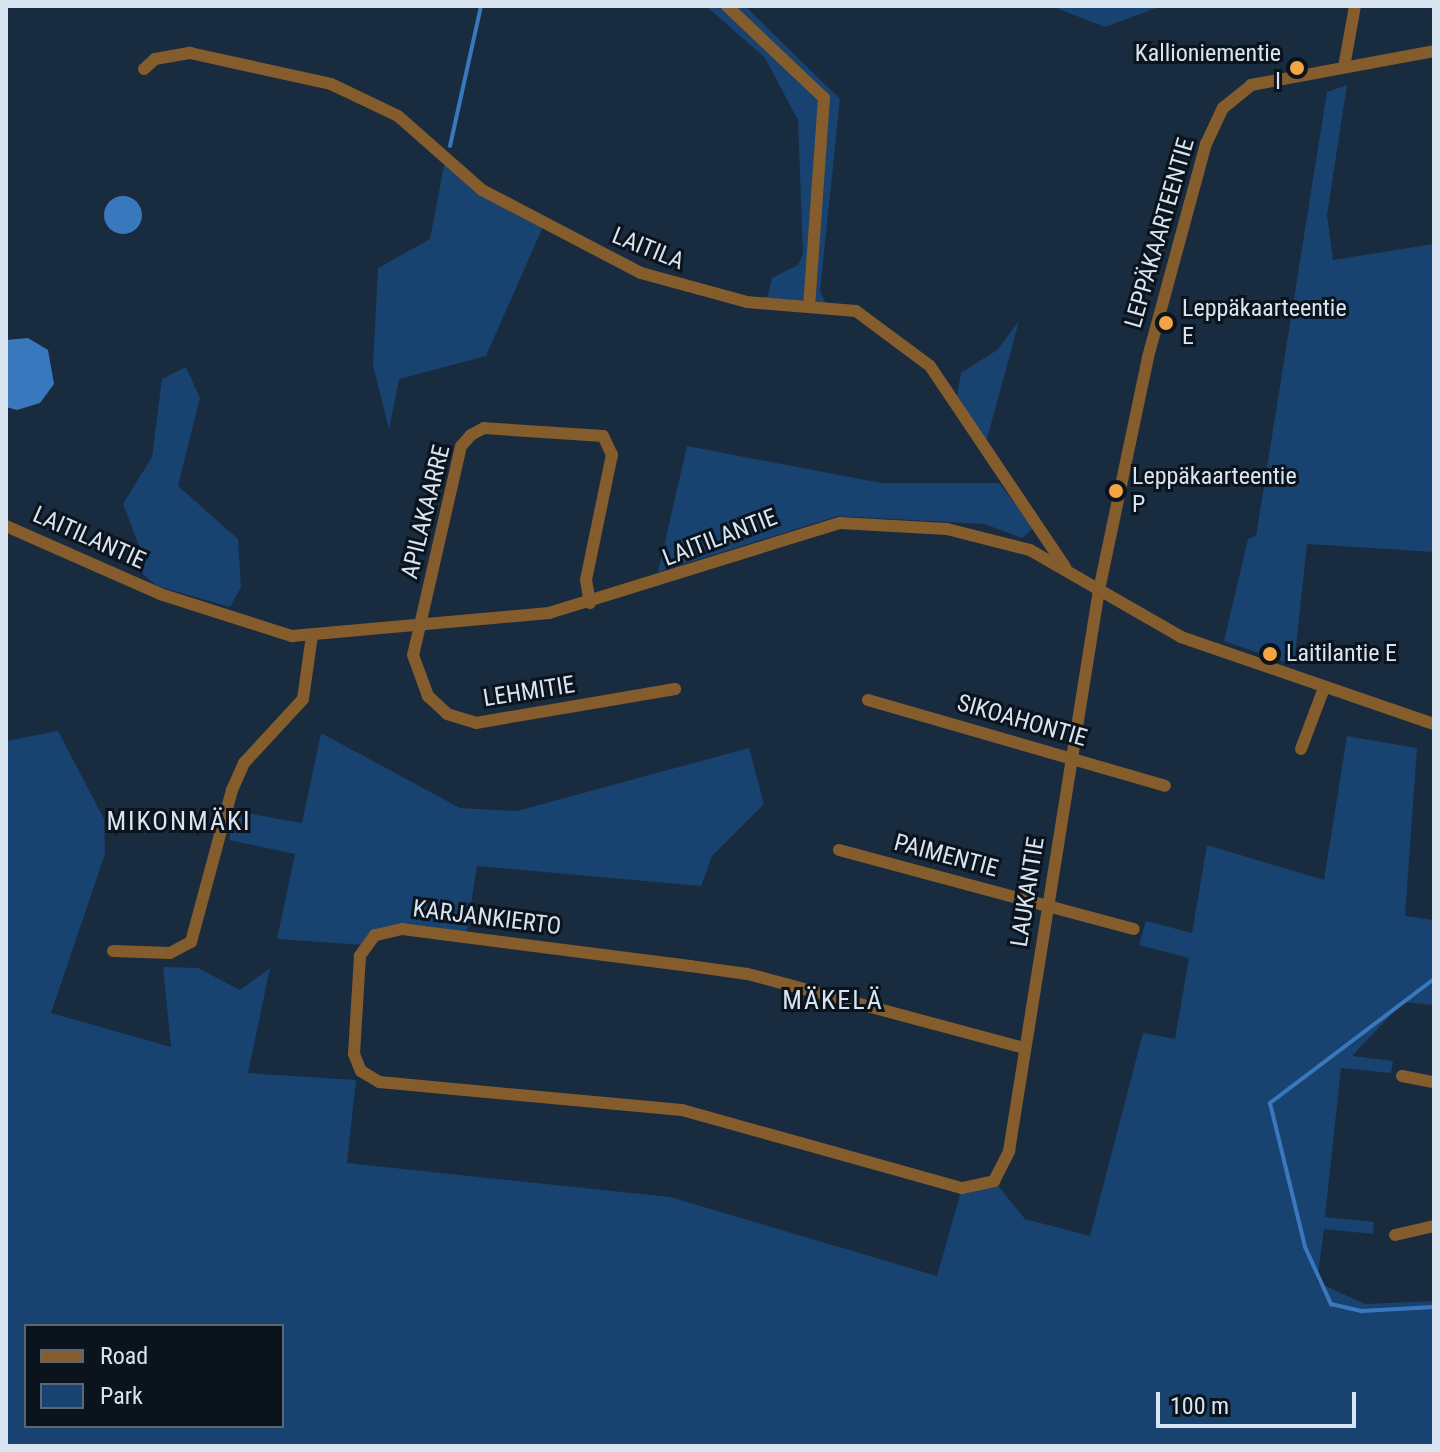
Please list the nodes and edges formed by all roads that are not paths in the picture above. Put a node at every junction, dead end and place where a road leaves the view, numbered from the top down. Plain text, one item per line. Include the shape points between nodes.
1 (727, 6) edge
2 (1355, 6) edge
3 (1434, 51) edge
4 (1344, 67) junction
5 (144, 69) dead end
6 (809, 305) junction
7 (6, 526) edge
8 (1065, 567) junction
9 (1099, 590) junction
10 (590, 603) junction
11 (421, 621) junction
12 (312, 635) junction
13 (1324, 688) junction
14 (675, 689) dead end
15 (868, 700) dead end
16 (1434, 724) edge
17 (1301, 749) dead end
18 (1072, 758) junction
19 (1165, 786) dead end
20 (839, 850) dead end
21 (1047, 907) junction
22 (1134, 929) dead end
23 (113, 951) dead end
24 (1024, 1048) junction
25 (1402, 1076) dead end
26 (1434, 1082) edge
27 (980, 1189) joint
28 (1434, 1226) edge
29 (1395, 1235) dead end

1 - 6 street via 824,98
2 - 4 street
3 - 4 street, LEPPÄKAARTEENTIE
4 - 9 street, LEPPÄKAARTEENTIE via 1251,85 1223,108 1206,144 1148,357
5 - 6 street, LAITILA via 155,59 190,53 331,84 398,116 482,190 641,273 747,302
6 - 8 street, LAITILA via 856,311 930,366
7 - 12 street, LAITILANTIE via 160,594 292,636
8 - 9 street, LAITILANTIE
8 - 10 street, LAITILANTIE via 983,535 840,523
9 - 13 street, LAITILANTIE via 1181,637
9 - 18 street, LAUKANTIE
10 - 11 street, LAITILANTIE
10 - 11 street, APILAKAARRE via 586,580 612,455 603,436 484,428 461,446
11 - 12 street, LAITILANTIE
11 - 14 street, LEHMITIE via 417,676 428,696 460,720
12 - 23 street via 303,699 244,763 232,790 191,942 170,953
13 - 16 street, LAITILANTIE
13 - 17 street
15 - 18 street, SIKOAHONTIE
18 - 19 street, SIKOAHONTIE
18 - 21 street, LAUKANTIE
20 - 21 street, PAIMENTIE
21 - 22 street, PAIMENTIE
21 - 24 street, LAUKANTIE
24 - 27 street, LAUKANTIE via 1009,1151 994,1181
24 - 27 street, KARJANKIERTO via 747,974 690,966 402,929 375,935 360,956 354,1054 361,1071 379,1082 682,1110
25 - 26 street
28 - 29 street

